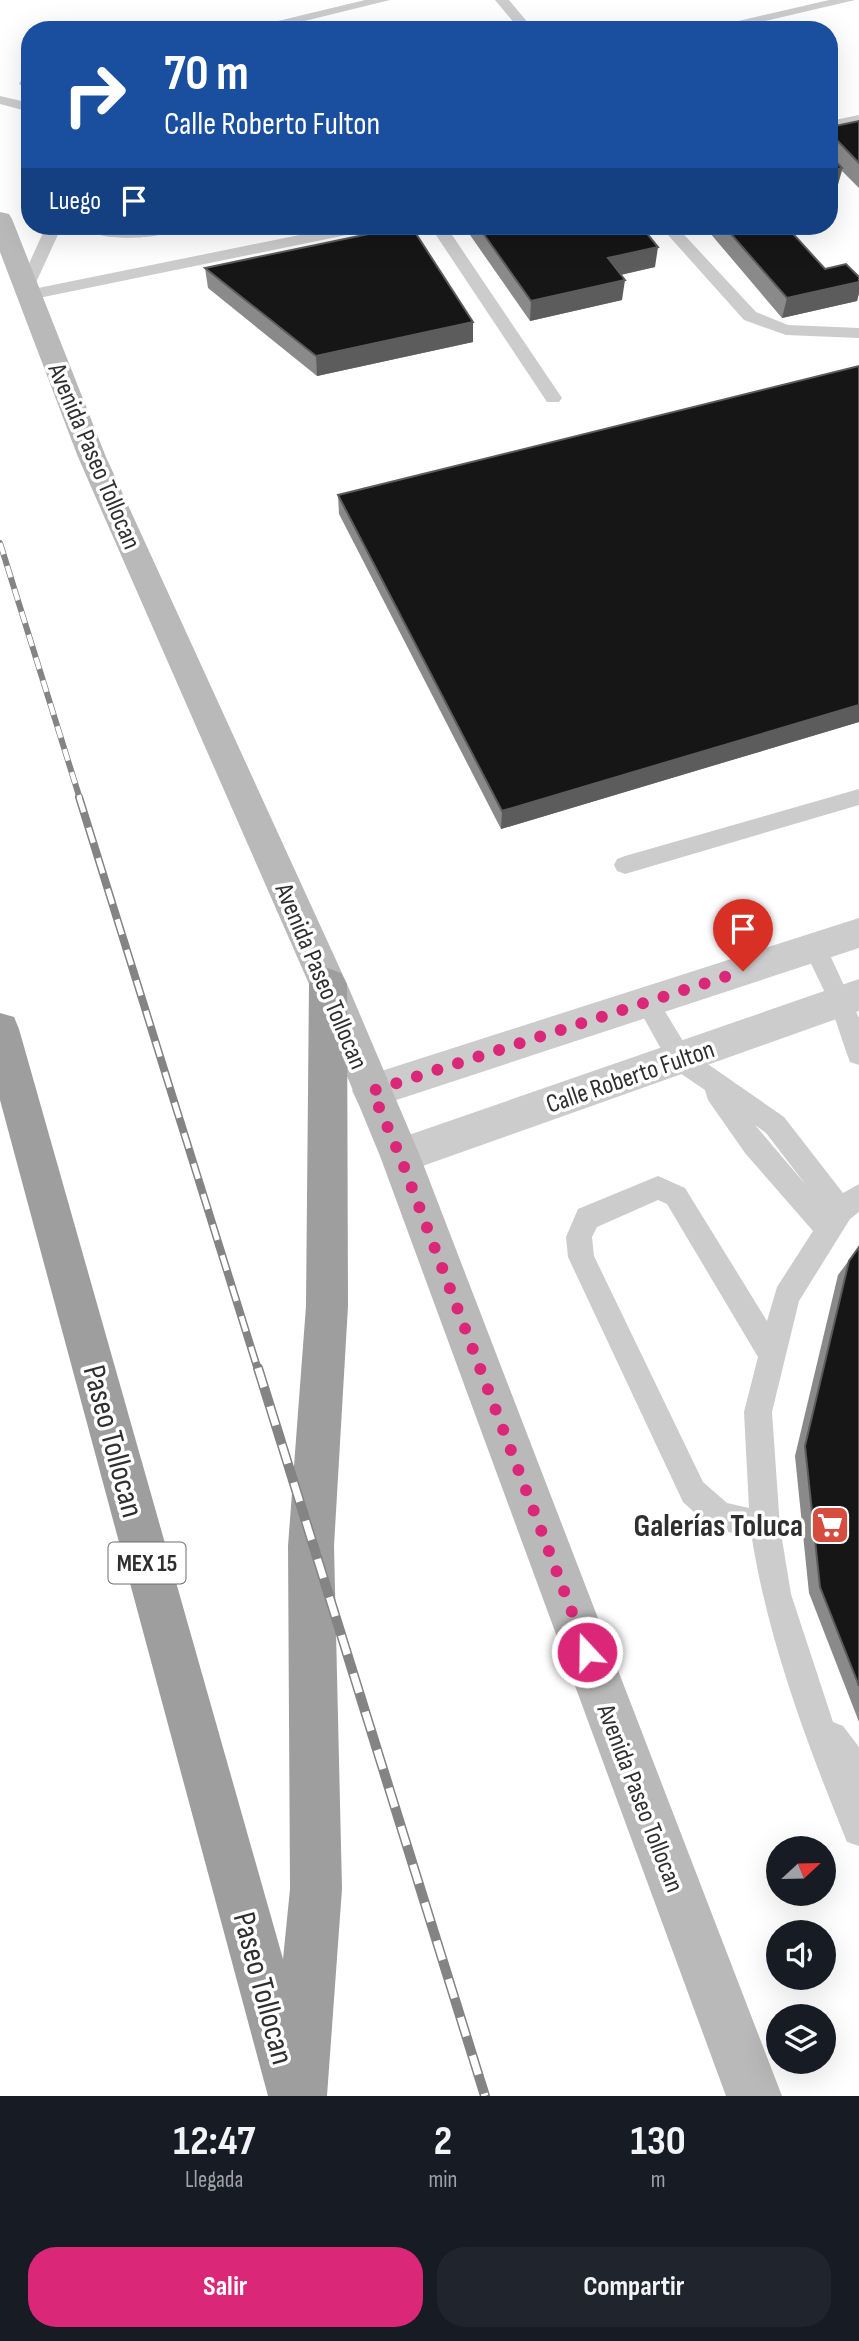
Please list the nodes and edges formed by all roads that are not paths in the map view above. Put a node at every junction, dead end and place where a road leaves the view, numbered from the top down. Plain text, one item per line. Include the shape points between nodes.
1 (383, 0) edge
2 (848, 0) edge
3 (503, 2) edge
4 (314, 21) edge
5 (519, 21) edge
6 (749, 21) edge
7 (0, 100) edge
8 (21, 106) edge
9 (859, 119) edge
10 (838, 123) edge
11 (0, 219) edge
12 (50, 235) edge
13 (319, 235) edge
14 (444, 235) edge
15 (676, 235) edge
16 (28, 291) junction
17 (859, 333) edge
18 (552, 398) dead end
19 (859, 797) edge
20 (625, 865) dead end
21 (859, 933) edge
22 (815, 947) junction
23 (328, 984) junction
24 (850, 998) edge
25 (647, 1002) junction
26 (0, 1029) edge
27 (859, 1054) edge
28 (695, 1069) junction
29 (372, 1091) junction
30 (400, 1156) junction
31 (843, 1212) edge
32 (772, 1355) junction
33 (765, 1527) junction
34 (815, 1714) junction
35 (859, 1773) edge
36 (859, 1830) edge
37 (297, 2096) edge
38 (754, 2096) edge

1 - 4 lane
2 - 6 lane
3 - 5 lane
7 - 8 lane
9 - 10 lane
11 - 16 main road, Avenida Paseo Tollocan
12 - 16 lane
13 - 16 lane
14 - 18 lane
15 - 17 lane via 750,316 786,330
16 - 23 main road, Avenida Paseo Tollocan via 92,457
19 - 20 lane
21 - 22 street
22 - 24 lane
22 - 25 street
23 - 29 main road, Avenida Paseo Tollocan
23 - 37 highway via 327,1306 311,1546 316,1889
24 - 27 lane
24 - 28 street, Calle Roberto Fulton
25 - 28 lane
25 - 29 street
26 - 37 highway, Paseo Tollocan / MEX 15
28 - 30 street, Calle Roberto Fulton
28 - 31 lane via 754,1145
29 - 30 main road, Avenida Paseo Tollocan
30 - 38 main road, Avenida Paseo Tollocan
31 - 32 lane via 787,1296
32 - 33 lane via 758,1412
32 - 33 lane via 676,1196 658,1188 587,1218 579,1237 581,1257 693,1492 719,1516
33 - 34 lane via 776,1594
34 - 35 lane
34 - 36 lane

